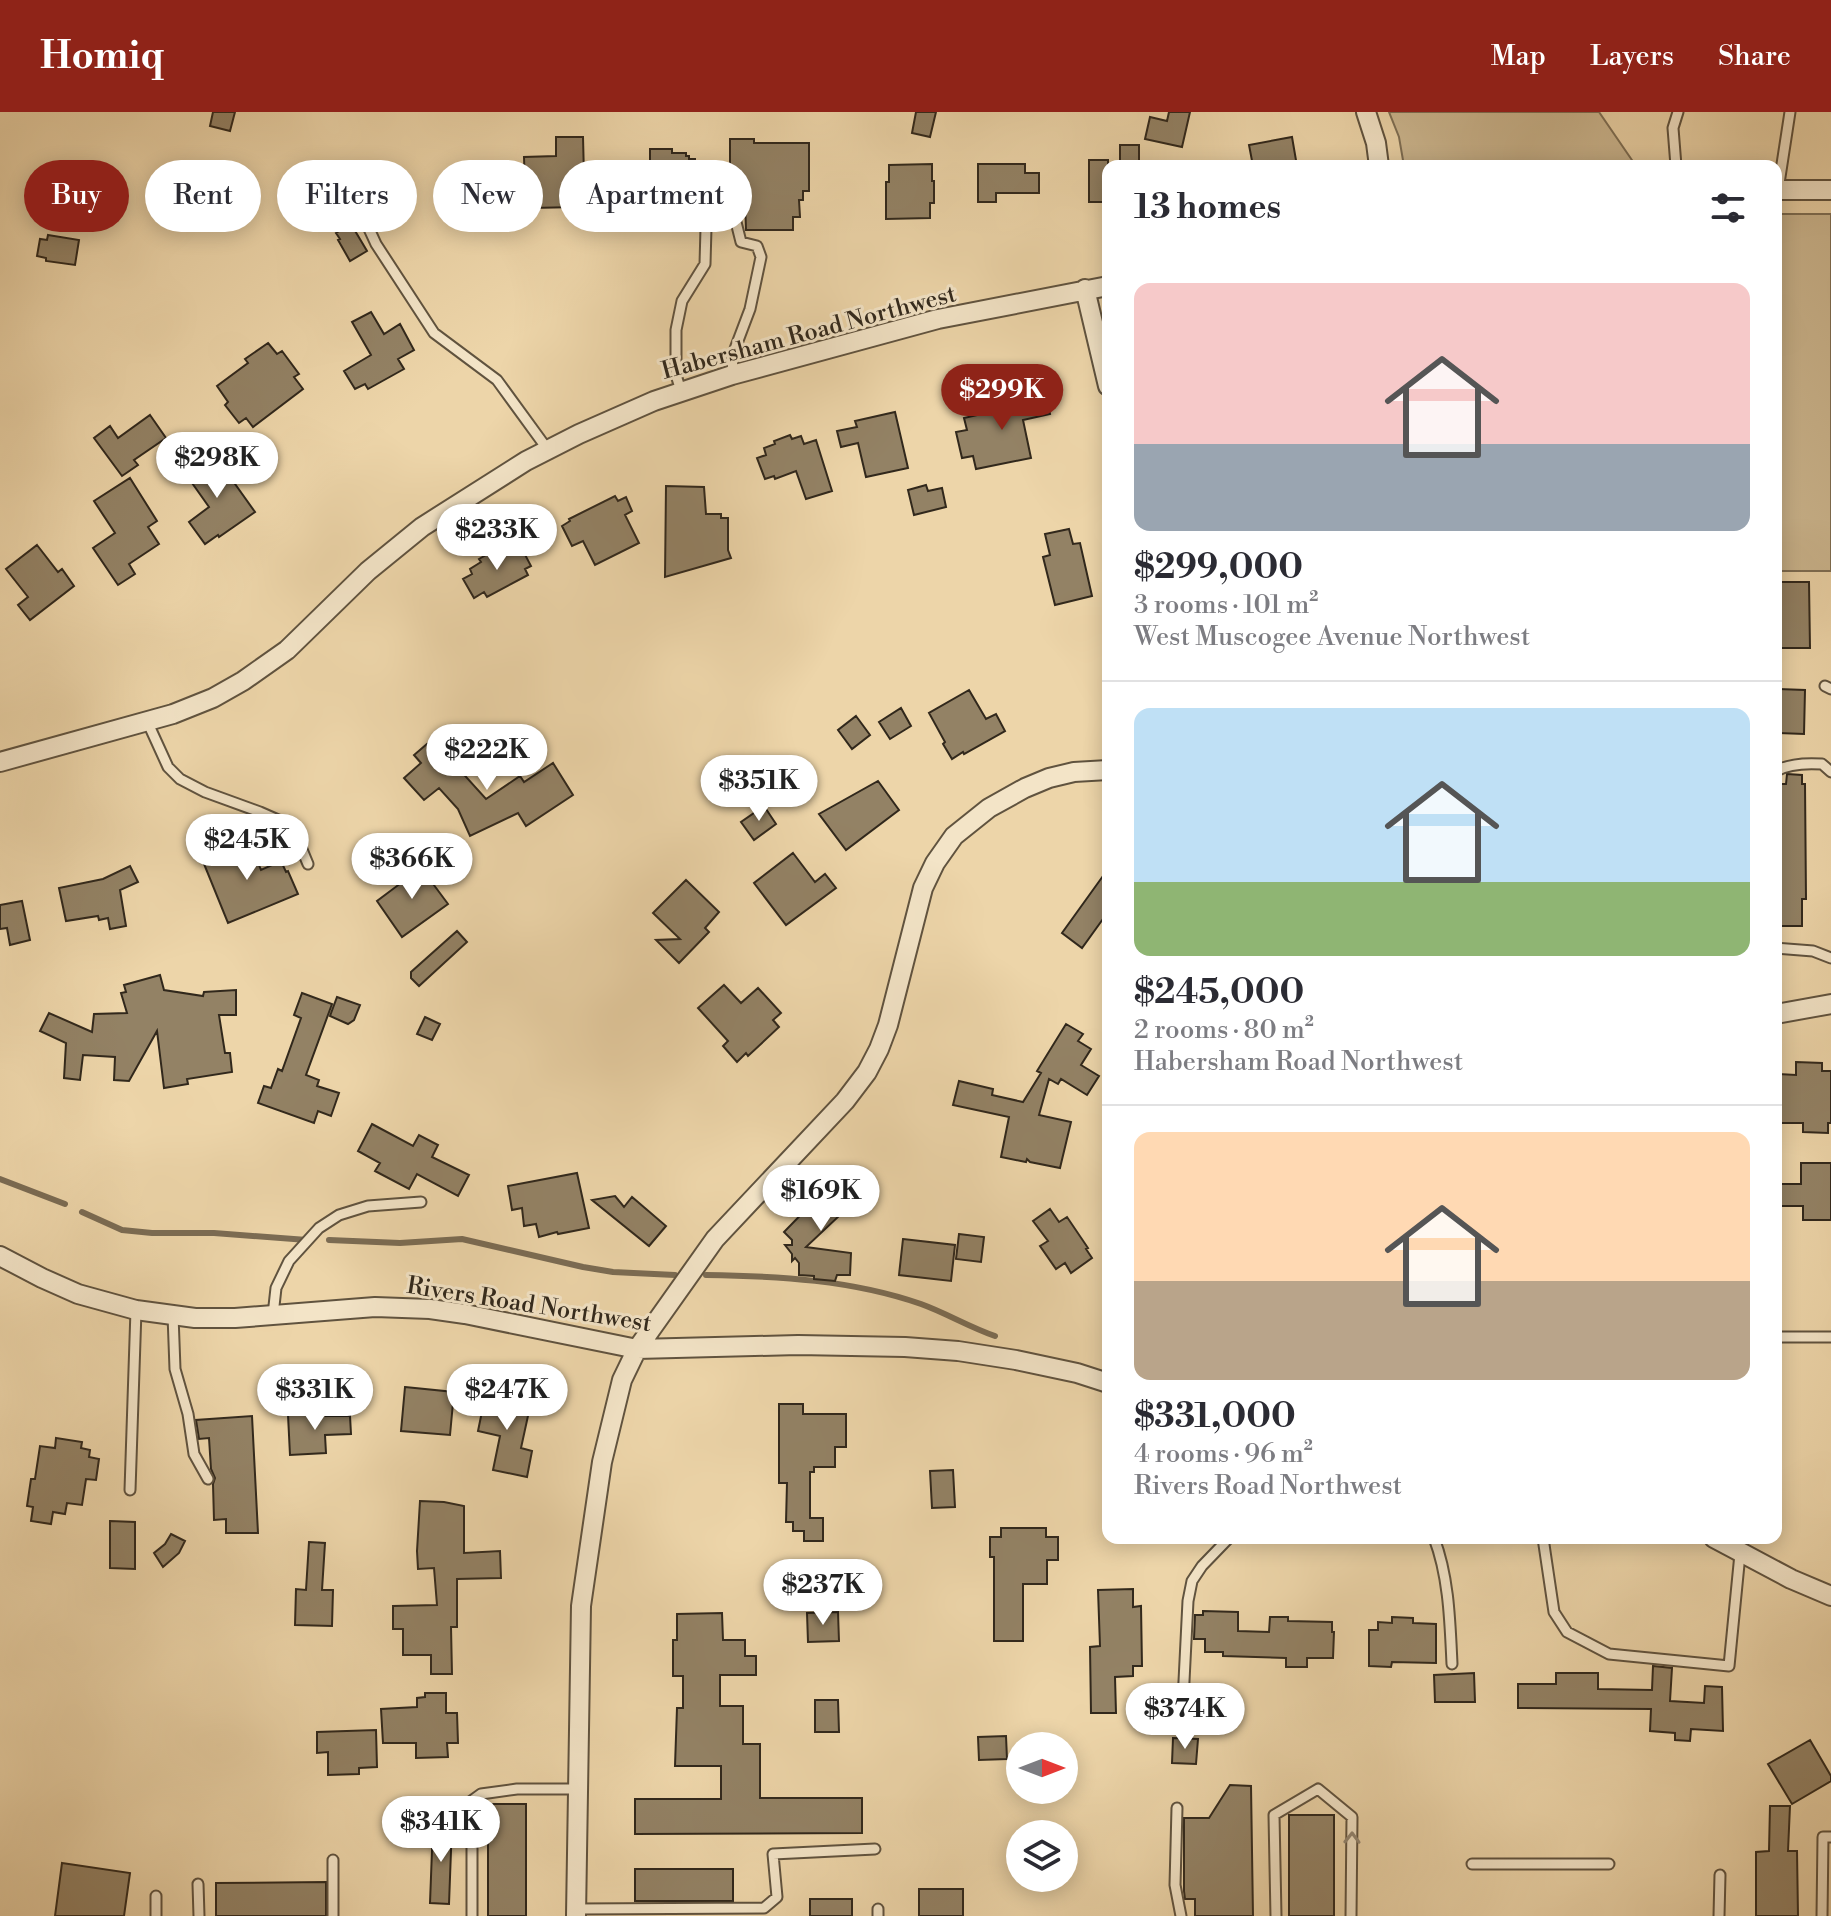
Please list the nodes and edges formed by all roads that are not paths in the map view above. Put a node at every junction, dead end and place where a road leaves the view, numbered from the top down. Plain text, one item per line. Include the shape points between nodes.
1 (1366, 112) edge
2 (1678, 112) edge
3 (1790, 112) edge
4 (1378, 160) edge
5 (1676, 160) edge
6 (1782, 160) edge
7 (1782, 190) edge
8 (1831, 190) edge
9 (370, 232) edge
10 (706, 232) edge
11 (738, 232) edge
12 (1102, 287) edge
13 (1085, 289) junction
14 (1102, 361) edge
15 (732, 375) junction
16 (681, 391) junction
17 (548, 450) junction
18 (147, 721) junction
19 (0, 762) edge
20 (1782, 768) edge
21 (1102, 770) edge
22 (1831, 772) edge
23 (308, 864) dead end
24 (1782, 948) edge
25 (1831, 958) edge
26 (1831, 1004) edge
27 (1782, 1013) edge
28 (421, 1202) dead end
29 (0, 1256) edge
30 (136, 1310) junction
31 (173, 1315) junction
32 (273, 1315) junction
33 (1782, 1337) edge
34 (1831, 1337) edge
35 (637, 1349) junction
36 (1102, 1381) edge
37 (208, 1479) dead end
38 (130, 1490) dead end
39 (1223, 1544) edge
40 (1436, 1544) edge
41 (1544, 1544) edge
42 (1724, 1544) edge
43 (1740, 1554) junction
44 (1831, 1596) edge
45 (1452, 1664) dead end
46 (1183, 1701) dead end
47 (578, 1789) junction
48 (1177, 1808) dead end
49 (1831, 1837) edge
50 (875, 1849) dead end
51 (333, 1860) dead end
52 (1472, 1864) dead end
53 (1609, 1864) dead end
54 (1720, 1875) dead end
55 (198, 1884) dead end
56 (156, 1896) dead end
57 (576, 1912) edge
58 (156, 1916) edge
59 (199, 1916) edge
60 (333, 1916) edge
61 (472, 1916) edge
62 (1181, 1916) edge
63 (1276, 1916) edge
64 (1351, 1916) edge
65 (1719, 1916) edge
66 (1822, 1916) edge

1 - 4 street
2 - 5 lane via 1673,128
3 - 6 lane
7 - 8 street
9 - 17 lane via 434,333 497,380
10 - 16 lane via 705,264 682,301 676,330
11 - 15 lane via 741,242 757,246 761,257 733,354
12 - 13 street, Habersham Road Northwest
13 - 14 street
13 - 15 street, Habersham Road Northwest via 938,319
15 - 16 street, Habersham Road Northwest
16 - 17 street, Habersham Road Northwest
17 - 18 street, Habersham Road Northwest via 422,527 287,650 243,681 213,698
18 - 19 street, Habersham Road Northwest
18 - 23 lane via 168,767 180,779 285,823
20 - 22 lane via 1822,764
21 - 35 street via 1074,772 1025,788 954,836 923,888 888,1025 867,1072 715,1239
24 - 25 lane
26 - 27 street
28 - 32 lane via 368,1206 319,1228 289,1261 276,1288
29 - 30 street, Rivers Road Northwest via 78,1294
30 - 31 street, Rivers Road Northwest
30 - 38 lane
31 - 32 street, Rivers Road Northwest
31 - 37 lane via 175,1369 194,1454
32 - 35 street, Rivers Road Northwest via 375,1307 430,1309
33 - 34 lane
35 - 36 street, Rivers Road Northwest via 905,1347 1016,1360
35 - 47 street via 622,1380 602,1462 581,1606
39 - 46 lane via 1192,1581
40 - 45 lane
41 - 43 lane via 1554,1612 1567,1632 1609,1654 1729,1666
42 - 43 street
43 - 44 street
47 - 57 street
47 - 61 lane via 517,1789 481,1794 470,1802
48 - 62 lane via 1175,1885
49 - 66 lane via 1823,1837
50 - 57 lane via 773,1854 777,1897 764,1908
51 - 60 lane
52 - 53 lane
54 - 65 lane
55 - 59 lane
56 - 58 lane
64 -> 63 lane via 1352,1817 1318,1789 1274,1815

